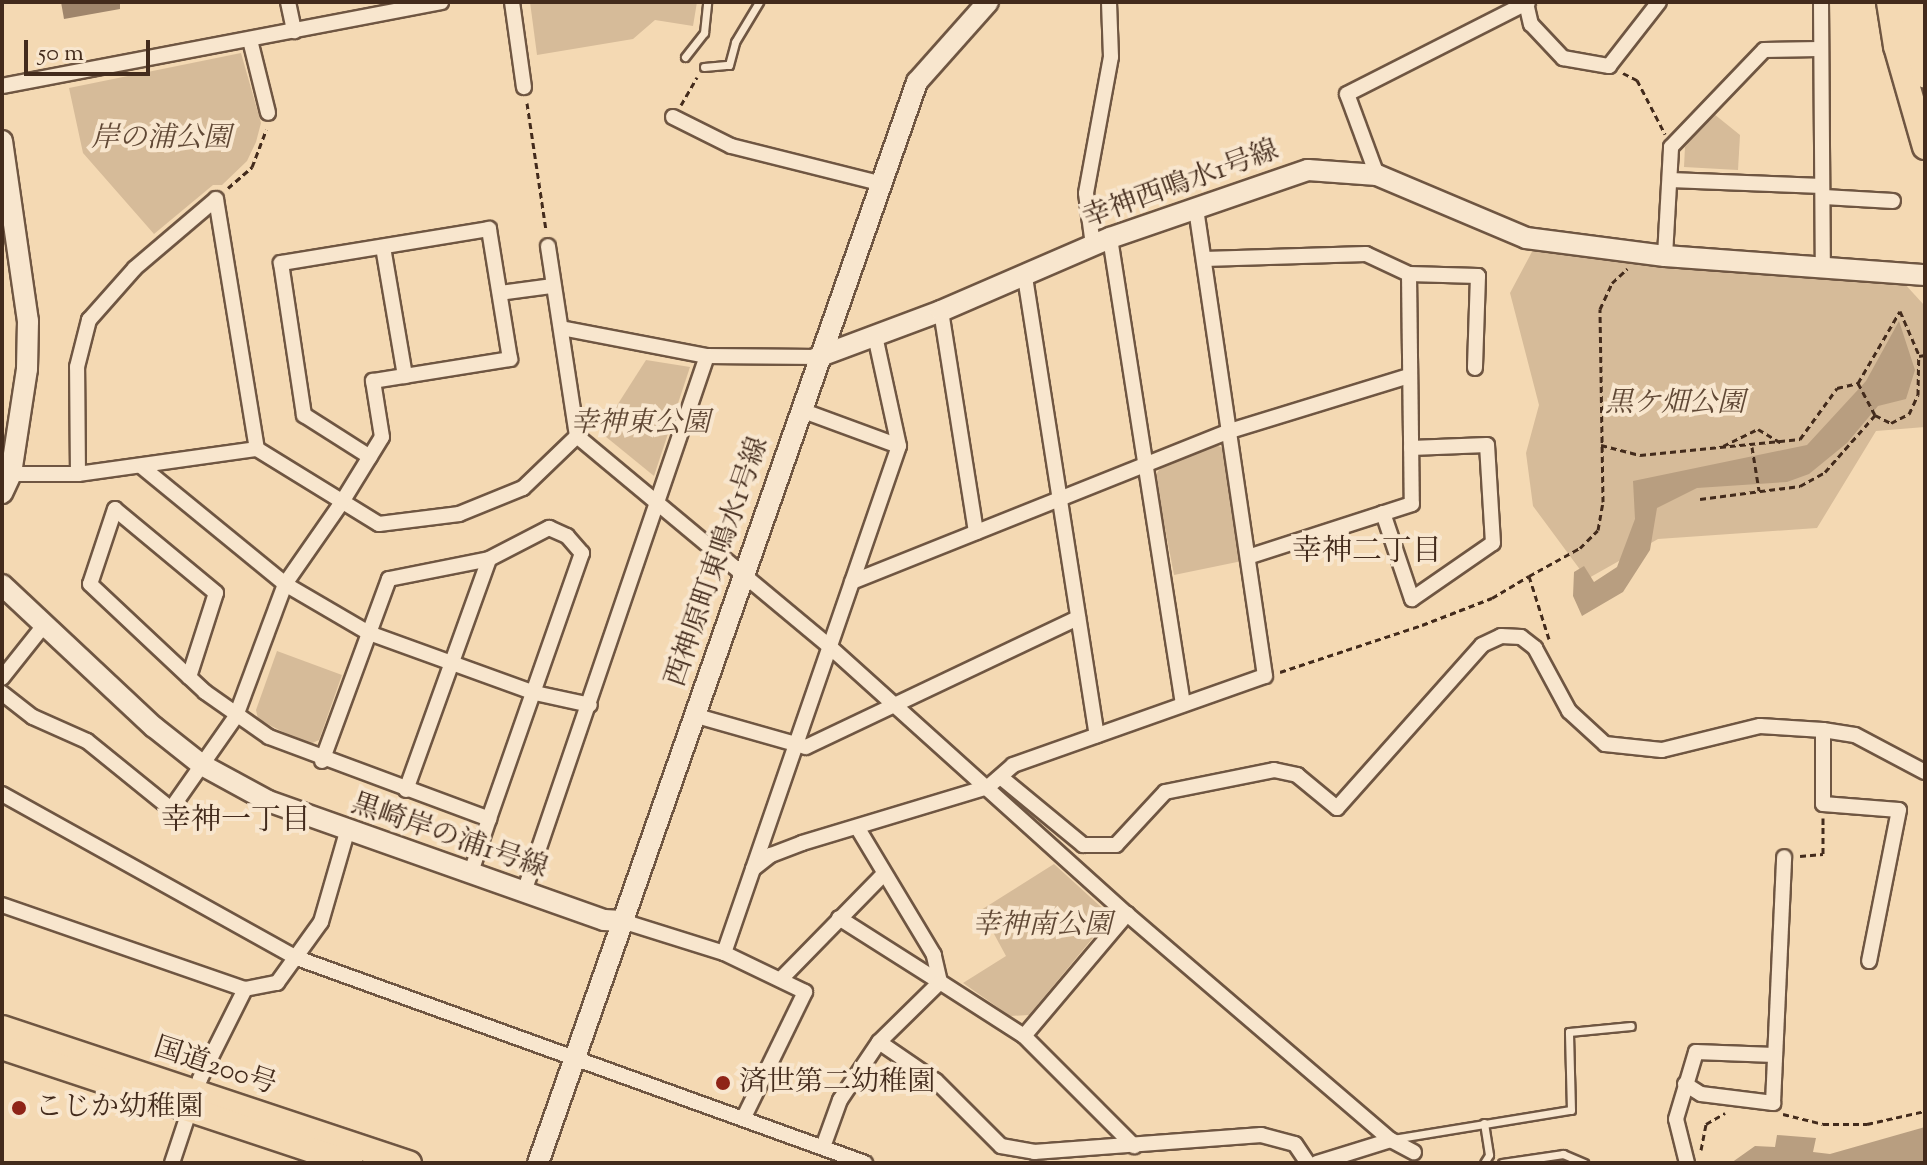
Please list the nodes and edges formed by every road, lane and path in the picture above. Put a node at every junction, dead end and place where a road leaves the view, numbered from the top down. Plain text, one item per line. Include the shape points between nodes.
1 (288, 2) edge
2 (441, 2) edge
3 (512, 2) edge
4 (707, 2) edge
5 (759, 2) edge
6 (988, 2) edge
7 (1109, 2) edge
8 (1659, 2) edge
9 (1821, 2) edge
10 (1889, 2) edge
11 (1911, 2) edge
12 (1527, 3) edge
13 (294, 31) junction
14 (250, 40) junction
15 (1819, 49) junction
16 (685, 57) dead end
17 (1609, 66) junction
18 (704, 67) joint
19 (1925, 76) edge
20 (2, 86) edge
21 (524, 87) joint
22 (268, 113) joint
23 (673, 117) joint
24 (2, 141) edge
25 (1671, 147) junction
26 (1925, 147) edge
27 (1377, 175) junction
28 (1670, 180) junction
29 (883, 184) junction
30 (1823, 191) junction
31 (216, 199) junction
32 (1893, 201) dead end
33 (1196, 209) junction
34 (1102, 241) junction
35 (548, 246) joint
36 (383, 247) junction
37 (1665, 256) junction
38 (1204, 259) junction
39 (1631, 266) dead end
40 (1823, 268) junction
41 (1409, 274) junction
42 (1925, 275) edge
43 (1025, 277) junction
44 (552, 286) junction
45 (500, 293) junction
46 (941, 311) junction
47 (561, 328) junction
48 (875, 336) junction
49 (1925, 355) edge
50 (707, 356) junction
51 (1919, 356) junction
52 (818, 357) junction
53 (1475, 368) dead end
54 (405, 376) junction
55 (1409, 376) junction
56 (1858, 383) junction
57 (801, 410) junction
58 (1875, 415) junction
59 (1230, 431) junction
60 (577, 436) junction
61 (1784, 444) junction
62 (1601, 445) junction
63 (899, 446) junction
64 (1723, 446) junction
65 (1752, 447) junction
66 (1411, 448) junction
67 (257, 449) junction
68 (370, 457) junction
69 (1147, 463) junction
70 (141, 466) junction
71 (11, 474) junction
72 (78, 474) junction
73 (1759, 491) junction
74 (2, 493) edge
75 (1062, 494) junction
76 (1700, 499) dead end
77 (342, 502) junction
78 (657, 503) junction
79 (1383, 513) junction
80 (976, 532) junction
81 (1251, 556) junction
82 (489, 559) junction
83 (744, 573) junction
84 (1529, 576) junction
85 (852, 582) junction
86 (285, 584) junction
87 (2, 585) edge
88 (1078, 618) junction
89 (45, 624) junction
90 (369, 633) junction
91 (830, 647) junction
92 (1552, 647) dead end
93 (450, 662) junction
94 (1265, 676) junction
95 (189, 677) junction
96 (2, 678) edge
97 (2, 693) edge
98 (535, 693) junction
99 (1183, 704) junction
100 (590, 705) junction
101 (895, 705) junction
102 (693, 715) junction
103 (236, 716) junction
104 (1823, 730) junction
105 (1097, 735) junction
106 (794, 745) junction
107 (322, 761) junction
108 (202, 765) junction
109 (1925, 772) edge
110 (1003, 779) junction
111 (988, 787) junction
112 (406, 790) junction
113 (2, 794) edge
114 (1823, 804) junction
115 (489, 819) junction
116 (857, 827) junction
117 (347, 832) junction
118 (1784, 857) joint
119 (753, 869) junction
120 (470, 875) junction
121 (883, 875) junction
122 (524, 892) junction
123 (2, 905) edge
124 (1127, 914) junction
125 (839, 918) junction
126 (622, 921) junction
127 (724, 953) junction
128 (297, 958) junction
129 (1869, 961) dead end
130 (781, 979) junction
131 (940, 982) junction
132 (245, 989) junction
133 (1631, 1026) dead end
134 (2, 1028) edge
135 (1024, 1036) junction
136 (879, 1042) junction
137 (2, 1047) edge
138 (1774, 1055) junction
139 (576, 1056) junction
140 (1685, 1084) junction
141 (192, 1100) junction
142 (1737, 1111) dead end
143 (1772, 1111) dead end
144 (1925, 1111) edge
145 (744, 1117) junction
146 (1484, 1123) junction
147 (1391, 1140) junction
148 (1134, 1146) junction
149 (823, 1147) junction
150 (1414, 1152) dead end
151 (1701, 1154) dead end
152 (1536, 1161) edge
153 (172, 1163) edge
154 (350, 1163) edge
155 (409, 1163) edge
156 (538, 1163) edge
157 (865, 1163) edge
158 (1308, 1163) edge
159 (1317, 1163) edge
160 (1484, 1163) edge
161 (1502, 1163) edge
162 (1584, 1163) edge
163 (1687, 1163) edge

1 - 13 street
2 - 13 street
3 - 21 street
4 - 16 lane via 704,33
5 - 18 lane via 735,42 729,65
6 - 29 street, 西神原町東鳴水1号線 via 917,82
7 - 34 street via 1111,57 1086,193
8 - 17 street
9 - 15 street
10 - 26 highway via 1899,61
11 - 19 highway
12 - 17 street via 1531,24 1563,58
12 - 27 street via 1347,94
13 - 14 street
14 - 20 street
14 - 22 street
15 - 25 street via 1764,50
15 - 30 street
17 - 25 path via 1637,80
18 - 23 path
21 - 35 path
22 - 31 path via 265,140 252,167
23 - 29 street via 731,146
24 - 71 street via 28,321 27,369
25 - 28 street
27 - 33 street, 幸神西鳴水1号線 via 1308,170
27 - 37 street, 幸神西鳴水1号線 via 1526,238
28 - 30 street
28 - 37 street
29 - 52 street, 西神原町東鳴水1号線
30 - 32 street
30 - 40 street
31 - 67 street
31 - 72 street via 135,268 89,320 77,367
33 - 34 street, 幸神西鳴水1号線
33 - 38 street
34 - 43 street, 幸神西鳴水1号線
34 - 69 street
35 - 44 street
36 - 45 street via 489,229
36 - 54 street
36 - 68 street via 281,263 304,415
37 - 40 street, 幸神西鳴水1号線
38 - 41 street via 1366,254
38 - 59 street
39 - 62 path via 1612,283 1600,309
40 - 42 street, 幸神西鳴水1号線
41 - 53 street via 1478,276
41 - 55 street
43 - 46 street, 幸神西鳴水1号線
43 - 75 street
44 - 45 street
44 - 47 street
45 - 54 street via 510,359
46 - 48 street, 幸神西鳴水1号線
46 - 80 street
47 - 50 street
47 - 60 street
48 - 52 street, 幸神西鳴水1号線
48 - 63 street
49 - 51 path
50 - 52 street
50 - 78 street
51 - 56 path via 1900,311
51 - 58 path via 1918,395 1909,414 1891,423
52 - 57 street, 西神原町東鳴水1号線
54 - 68 street via 373,381 382,437
55 - 59 street
55 - 66 street
56 - 58 path
56 - 61 path via 1837,388 1800,439
57 - 63 street
57 - 83 street, 西神原町東鳴水1号線
58 - 73 path via 1825,472 1800,486
59 - 69 street
59 - 81 street
60 - 77 street via 523,488 459,514 379,524
60 - 78 street
61 - 64 path via 1758,429
61 - 65 path
62 - 64 path via 1640,455
62 - 84 path via 1598,530 1580,548
63 - 85 street
64 - 65 path
65 - 73 path
66 - 79 street via 1412,504
66 - 79 street via 1487,445 1493,543 1412,599
67 - 70 street
67 - 77 street
68 - 77 street
69 - 75 street
69 - 99 street
70 - 72 street
70 - 86 street
71 - 72 street
71 - 74 street
73 - 76 path
75 - 80 street
75 - 88 street
77 - 86 street
78 - 83 street
78 - 100 street
79 - 81 street
80 - 85 street
81 - 94 street
82 - 90 street via 389,579
82 - 93 street
82 - 98 street via 549,528 567,536 582,553
83 - 91 street
83 - 102 street, 西神原町東鳴水1号線
84 - 92 path
84 - 94 path via 1492,598 1393,636
85 - 91 street
86 - 90 street
86 - 103 street
87 - 89 street, 黒崎岸の浦1号線
88 - 101 street
88 - 105 street
89 - 96 street
89 - 108 street, 黒崎岸の浦1号線
90 - 93 street
90 - 107 street
91 - 101 street
91 - 106 street
93 - 98 street
93 - 112 street
94 - 99 street
95 - 95 street via 216,593 115,509 90,584
95 - 103 street
97 - 108 street via 33,717 87,741 171,809
98 - 100 street
98 - 115 street
99 - 105 street
100 - 122 street
101 - 106 street via 806,747
101 - 111 street
102 - 106 street
102 - 126 street, 西神原町東鳴水1号線
103 - 107 street
103 - 108 street
104 - 109 street via 1855,735
104 - 110 street via 1760,726 1662,750 1605,744 1569,711 1535,648 1521,637 1501,636 1482,645 1337,808 1297,775 1274,770 1165,792 1116,845 1083,845
104 - 114 street
105 - 110 street via 1013,765
106 - 119 street
107 - 112 street
108 - 117 street, 黒崎岸の浦1号線 via 268,801
110 - 111 street
111 - 116 street
111 - 124 street
112 - 115 street
113 - 128 street
114 - 118 path via 1823,854
114 - 129 street via 1899,810
115 - 120 street
116 - 119 street via 771,855
116 - 121 street
117 - 120 street, 黒崎岸の浦1号線
117 - 128 street via 321,922
118 - 138 street
119 - 127 street
120 - 122 street, 黒崎岸の浦1号線
121 - 125 street
121 - 131 street via 934,955
122 - 126 street, 黒崎岸の浦1号線 via 604,920
123 - 132 street
124 - 135 street
124 - 147 street
125 - 130 street
125 - 131 street
126 - 127 street
126 - 139 street, 西神原町東鳴水1号線
127 - 130 street
128 - 132 street via 277,983
128 - 139 street
130 - 145 street via 805,992
131 - 135 street
131 - 136 street
132 - 141 street
133 - 146 lane via 1569,1032 1571,1110
134 - 141 highway, 国道200号
135 - 148 street
136 - 148 street via 936,1081 1001,1146 1034,1152
136 - 149 street via 840,1100
137 - 141 highway, 国道200号
138 - 140 street via 1696,1052
138 - 140 street via 1773,1103 1701,1094
139 - 145 street
139 - 156 street, 西神原町東鳴水1号線
140 - 163 street via 1676,1119
141 - 153 street
141 - 154 highway, 国道200号
141 - 155 highway, 国道200号
142 - 151 path via 1706,1124
143 - 144 path via 1823,1124 1867,1124
145 - 149 street
146 - 147 lane
146 - 160 lane via 1489,1155
147 - 150 street
147 - 159 street
148 - 158 street via 1261,1135 1295,1144
149 - 157 street
152 - 161 lane
152 - 162 lane via 1563,1154

